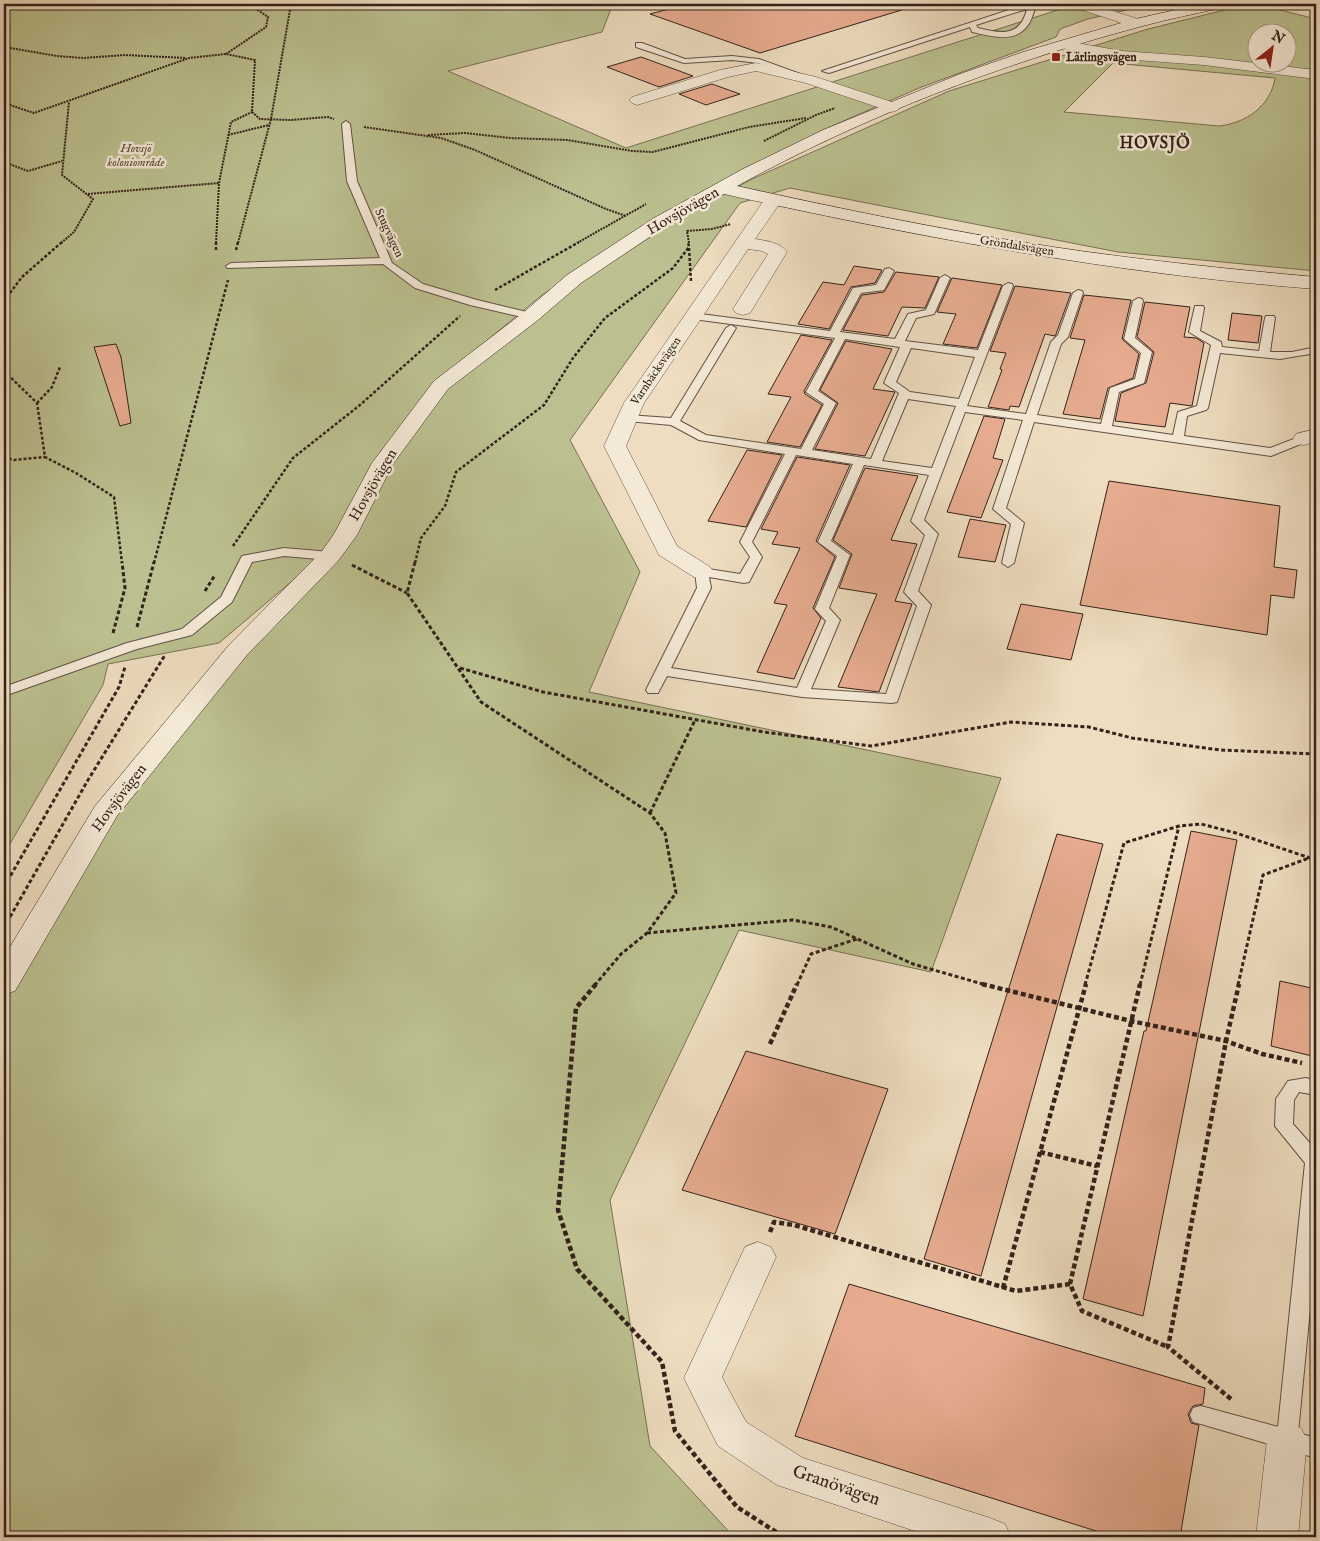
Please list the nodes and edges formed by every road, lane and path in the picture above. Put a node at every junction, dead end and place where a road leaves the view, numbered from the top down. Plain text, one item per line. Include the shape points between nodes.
1 (249, 4) edge
2 (288, 4) edge
3 (1033, 4) edge
4 (1078, 4) edge
5 (1219, 4) edge
6 (972, 24) junction
7 (1136, 24) junction
8 (639, 45) dead end
9 (1066, 45) junction
10 (4, 47) edge
11 (226, 54) junction
12 (189, 58) junction
13 (826, 71) dead end
14 (1316, 75) edge
15 (811, 80) junction
16 (863, 97) junction
17 (637, 100) dead end
18 (69, 102) junction
19 (4, 103) edge
20 (892, 106) junction
21 (252, 112) junction
22 (811, 117) junction
23 (272, 119) junction
24 (346, 124) junction
25 (270, 125) junction
26 (228, 135) junction
27 (420, 135) junction
28 (758, 144) dead end
29 (62, 161) junction
30 (4, 162) edge
31 (219, 183) junction
32 (721, 188) junction
33 (87, 194) junction
34 (773, 200) junction
35 (650, 202) dead end
36 (626, 216) junction
37 (759, 220) junction
38 (743, 243) junction
39 (216, 250) dead end
40 (385, 261) junction
41 (232, 266) junction
42 (889, 271) dead end
43 (946, 278) dead end
44 (1316, 283) edge
45 (1008, 286) dead end
46 (1078, 294) dead end
47 (4, 301) edge
48 (1138, 301) dead end
49 (474, 303) junction
50 (1199, 308) dead end
51 (743, 309) dead end
52 (531, 316) junction
53 (693, 316) junction
54 (1270, 318) dead end
55 (731, 328) dead end
56 (838, 335) junction
57 (903, 344) junction
58 (1216, 349) junction
59 (1316, 350) edge
60 (981, 354) junction
61 (1264, 355) junction
62 (60, 367) dead end
63 (4, 371) edge
64 (904, 395) junction
65 (37, 403) junction
66 (961, 405) junction
67 (627, 418) junction
68 (1030, 418) junction
69 (674, 422) junction
70 (1106, 429) junction
71 (1310, 437) edge
72 (1178, 439) junction
73 (792, 451) junction
74 (805, 453) junction
75 (45, 457) junction
76 (4, 458) edge
77 (860, 461) junction
78 (875, 463) junction
79 (935, 472) junction
80 (233, 546) dead end
81 (330, 556) junction
82 (1008, 563) dead end
83 (218, 570) dead end
84 (702, 572) junction
85 (407, 593) junction
86 (178, 634) junction
87 (132, 646) junction
88 (101, 656) junction
89 (459, 668) junction
90 (663, 671) junction
91 (653, 690) dead end
92 (4, 692) edge
93 (802, 693) junction
94 (695, 720) junction
95 (1316, 754) edge
96 (650, 812) junction
97 (1179, 826) junction
98 (1309, 858) junction
99 (1316, 860) edge
100 (4, 887) edge
101 (9, 918) dead end
102 (647, 933) junction
103 (857, 939) junction
104 (4, 983) edge
105 (1080, 1008) junction
106 (1131, 1021) junction
107 (1226, 1041) junction
108 (770, 1044) dead end
109 (1309, 1065) dead end
110 (1316, 1088) edge
111 (1040, 1152) junction
112 (1316, 1161) edge
113 (1097, 1166) junction
114 (794, 1226) dead end
115 (758, 1257) dead end
116 (1070, 1284) junction
117 (1003, 1288) junction
118 (1168, 1347) junction
119 (1232, 1400) dead end
120 (1201, 1415) dead end
121 (1302, 1444) edge
122 (784, 1537) edge
123 (990, 1537) edge
124 (1277, 1537) edge

1 - 11 path via 268,17 266,27
2 - 23 path via 290,10
3 - 6 lane
3 - 6 lane via 1025,26 1017,33 986,33 975,30
4 - 7 street
5 - 7 street, Hovsjövägen
6 - 13 lane
7 - 9 street, Hovsjövägen
8 - 15 lane via 684,61 732,58 768,63
9 - 14 street via 1114,54
9 - 20 street, Hovsjövägen via 1028,55
10 - 12 path via 83,58 125,55
11 - 12 path
11 - 21 path via 255,60
12 - 18 path
15 - 16 street
15 - 17 street via 756,67 725,73
16 - 20 street
16 - 22 path
18 - 19 path via 34,112
18 - 29 path
20 - 32 street, Hovsjövägen via 829,133
21 - 23 path via 260,119
21 - 26 path via 231,122
22 - 27 path via 749,126 652,152 567,140 465,133
22 - 28 path
23 - 24 path via 328,116
23 - 25 path
24 - 27 path
24 - 40 lane, Stugvägen via 352,181
25 - 26 path
25 - 41 path
26 - 31 path
27 - 36 path via 441,138 475,150
29 - 30 path via 28,170
29 - 33 path via 62,175
31 - 33 path
31 - 39 path
32 - 34 street, Gröndalsvägen
32 - 52 street, Hovsjövägen via 660,222 574,279
33 - 47 path via 93,199 74,232 22,277
34 - 37 street, Varnbäcksvägen
34 - 44 street, Gröndalsvägen via 897,226 1072,255
35 - 36 path
36 - 49 path
37 - 38 street, Varnbäcksvägen
37 - 85 path via 687,231 688,247 673,268 605,318 573,358 544,405 456,472 445,506 421,538
38 - 51 street via 766,246 778,252
38 - 53 street, Varnbäcksvägen
40 - 41 lane
40 - 49 lane, Stugvägen via 419,286
41 - 87 path
42 - 56 lane via 880,288 857,290
43 - 57 lane via 930,312 912,316
45 - 60 lane
46 - 68 lane via 1063,337 1056,342
48 - 70 lane via 1129,339 1147,352 1140,381 1114,390
49 - 52 lane, Stugvägen
49 - 80 path via 360,405 293,458
50 - 58 lane via 1194,332 1217,344
52 - 81 street, Hovsjövägen via 441,385 383,464 345,535
53 - 56 lane
53 - 67 street, Varnbäcksvägen
54 - 61 lane
55 - 69 lane
56 - 57 lane
56 - 74 lane via 812,392 830,403
57 - 60 lane
57 - 64 lane via 890,383 905,392
58 - 61 lane
58 - 72 lane via 1202,408 1182,414
59 - 61 lane
60 - 66 lane
62 - 65 path via 49,392
63 - 65 path
64 - 66 lane
64 - 78 lane
65 - 75 path
66 - 68 lane
66 - 79 lane
67 - 69 lane
67 - 84 street, Varnbäcksvägen via 614,446 667,550
68 - 70 lane
68 - 82 lane via 999,509 1018,523
69 - 73 lane via 703,438
70 - 72 lane
71 - 72 lane via 1271,452
73 - 74 lane
73 - 84 lane via 746,542 756,557 744,579
74 - 77 lane
75 - 76 path
75 - 88 path via 114,496 125,588 114,631
77 - 78 lane
77 - 93 lane via 824,542 844,555 822,609 833,620
78 - 79 lane
79 - 93 lane via 917,521 932,534 911,592 924,605 892,699
81 - 85 path via 370,572
81 - 86 lane via 284,552 247,560 227,599 187,632
81 - 104 street, Hovsjövägen via 238,650 106,812
83 - 86 path
84 - 90 lane via 704,588
85 - 89 path
86 - 87 lane
86 - 101 path via 88,780
87 - 88 lane
87 - 100 path via 119,687
88 - 92 lane
89 - 94 path via 543,692
89 - 96 path via 481,702
90 - 91 lane
90 - 93 lane
94 - 95 path via 871,746 1011,722 1089,727 1132,738 1220,750
94 - 96 path
96 - 102 path via 665,833 676,893
97 - 98 path via 1201,824 1218,828
97 - 105 path via 1124,843
97 - 106 path
98 - 99 path
98 - 107 path via 1263,875
102 - 103 path via 793,920 830,927
102 - 122 path via 621,954 576,1008 558,1210 577,1269 662,1362 675,1430 736,1507
103 - 105 path via 914,964
103 - 108 path via 812,954
105 - 106 path
105 - 111 path
106 - 107 path
106 - 113 path
107 - 109 path
107 - 118 path
110 - 112 lane via 1294,1086 1285,1100 1284,1126
111 - 113 path
111 - 117 path
112 - 121 lane
113 - 116 path
114 - 117 path
115 - 123 street, Granövägen via 703,1378 732,1434 791,1472
116 - 117 path via 1016,1291
116 - 118 path via 1082,1311
118 - 119 path
120 - 121 lane
121 - 124 street

